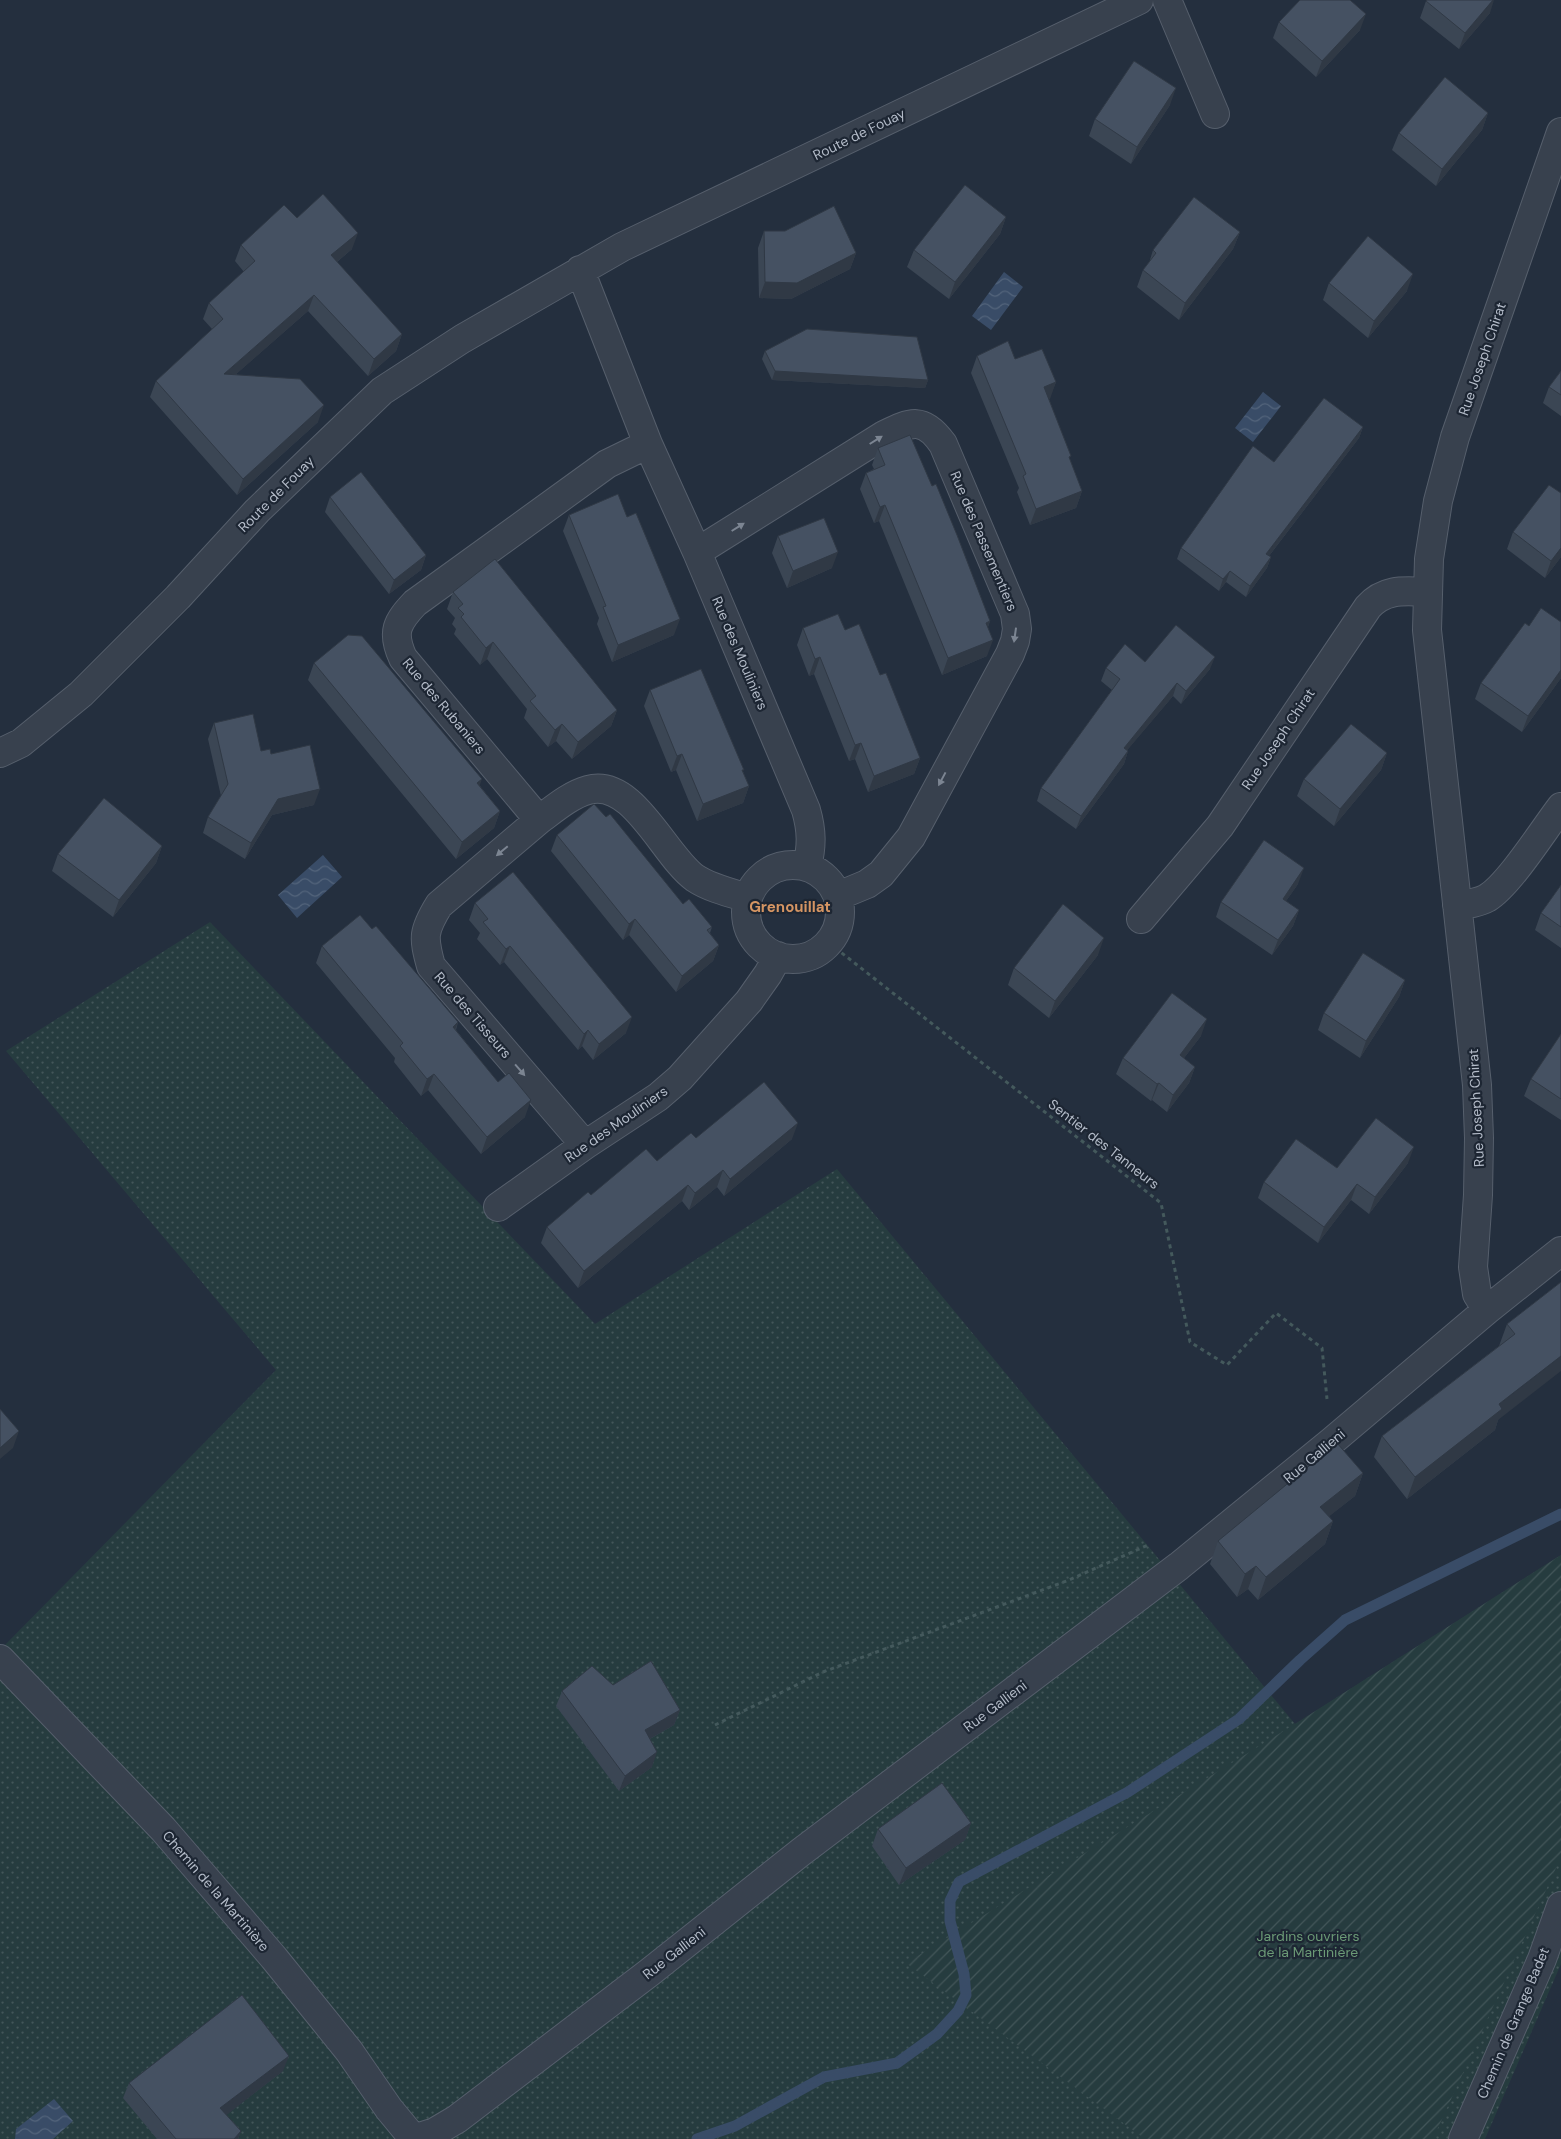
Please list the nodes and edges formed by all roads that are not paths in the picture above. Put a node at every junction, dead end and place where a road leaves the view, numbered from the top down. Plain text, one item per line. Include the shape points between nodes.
1 (1139, 0) edge
2 (1167, 0) edge
3 (1215, 114) dead end
4 (1561, 132) edge
5 (580, 270) junction
6 (648, 444) junction
7 (697, 552) junction
8 (1428, 592) junction
9 (0, 753) edge
10 (1561, 807) edge
11 (539, 820) junction
12 (807, 867) junction
13 (838, 896) junction
14 (748, 898) junction
15 (1457, 905) junction
16 (1141, 919) dead end
17 (778, 956) junction
18 (585, 1145) junction
19 (498, 1207) dead end
20 (1561, 1251) edge
21 (1486, 1310) junction
22 (0, 1659) edge
23 (1561, 1906) edge
24 (413, 2139) edge
25 (1463, 2139) edge

1 - 5 street, Route de Fouay
2 - 3 street
4 - 8 street, Rue Joseph Chirat via 1455,437 1438,501 1429,559
5 - 6 street
5 - 9 street, Route de Fouay via 462,339 382,391 257,511 178,597 81,694 21,742
6 - 7 street, Rue des Mouliniers
6 - 11 street, Rue des Rubaniers via 591,475 415,603 398,624 397,645 403,658
7 - 12 street, Rue des Mouliniers via 806,810 811,829
7 -> 13 street, Rue des Passementiers via 884,435 919,424 934,431 943,444 1009,599 1017,629 1012,648 911,837 881,874 867,884
8 - 15 street, Rue Joseph Chirat via 1427,630
8 - 16 street, Rue Joseph Chirat via 1377,596 1220,826
10 - 15 street via 1501,888 1487,898
11 - 14 street via 568,799 589,789 605,789 620,794 695,878
11 -> 18 street, Rue des Tisseurs via 439,905 428,923 424,943 431,966
12 - 13 street via 820,873
12 - 14 street via 785,866 765,874
13 - 17 street via 839,920 829,943 806,957 791,959
14 - 17 street via 748,926 765,950
15 - 21 street, Rue Joseph Chirat via 1477,1085 1478,1185 1474,1267 1477,1294
17 - 18 street, Rue des Mouliniers via 749,1001 680,1078 658,1097
18 - 19 street, Rue des Mouliniers
20 - 21 street, Rue Gallieni
21 - 24 street, Rue Gallieni via 1179,1566 801,1852 457,2119 435,2132
22 - 24 street, Chemin de la Martinière via 163,1829 237,1915 349,2051
23 - 25 street, Chemin de Grange Badet via 1542,1959

